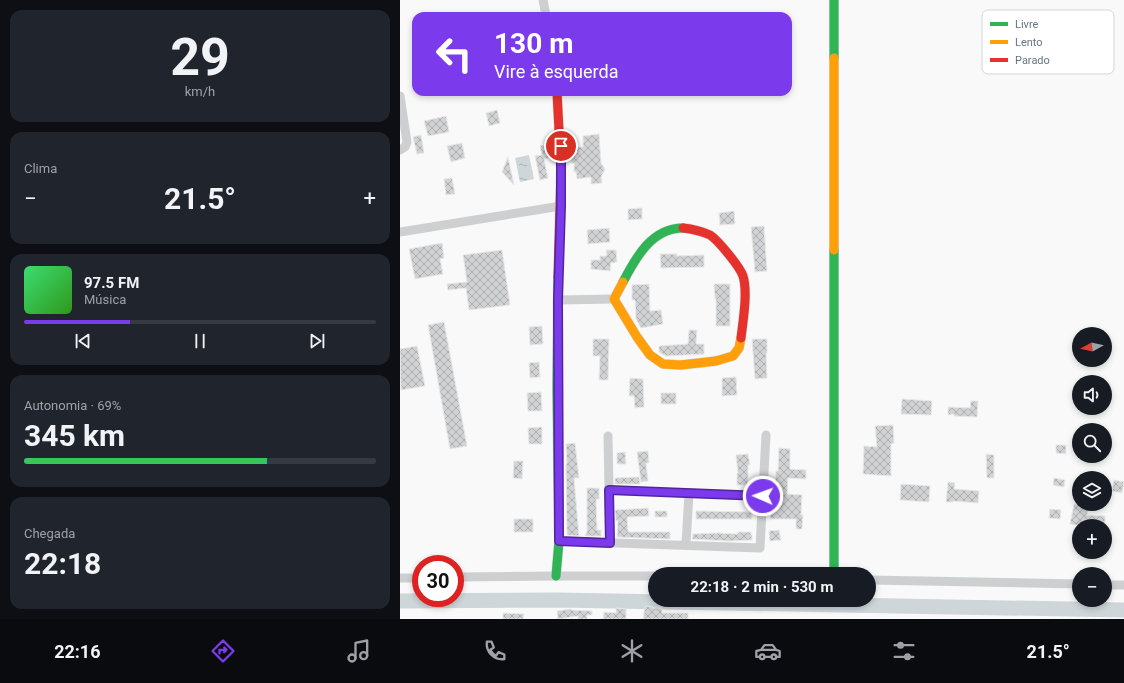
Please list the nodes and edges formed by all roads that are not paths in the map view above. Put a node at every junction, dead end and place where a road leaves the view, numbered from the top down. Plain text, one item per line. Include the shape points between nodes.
1 (543, 0) edge
2 (834, 0) edge
3 (545, 12) edge
4 (400, 96) edge
5 (557, 96) edge
6 (400, 150) edge
7 (561, 206) junction
8 (400, 232) edge
9 (614, 299) junction
10 (558, 300) junction
11 (766, 435) dead end
12 (608, 436) dead end
13 (609, 490) junction
14 (689, 493) junction
15 (763, 496) junction
16 (559, 541) junction
17 (610, 543) junction
18 (686, 544) junction
19 (834, 567) edge
20 (556, 576) junction
21 (648, 576) edge
22 (464, 577) edge
23 (400, 578) edge
24 (412, 578) edge
25 (876, 580) edge
26 (1072, 584) edge
27 (1112, 585) edge
28 (1124, 585) edge

1 - 3 street
2 - 19 street
4 - 6 street via 407,142
5 - 7 street via 561,127
7 - 8 street
7 - 10 street
9 - 9 street via 640,254 658,235 669,229 683,228 711,236 735,262 743,276 744,317 738,351 733,356 716,361 681,365 663,364 650,355
9 - 10 street
10 - 16 street
11 - 15 street
12 - 13 street
13 - 14 street
13 - 17 street
14 - 15 street
14 - 18 street
15 - 18 street via 760,548
16 - 17 street
16 - 20 street
17 - 18 street
20 - 21 street
20 - 22 street
23 - 24 street
25 - 26 street
27 - 28 street

